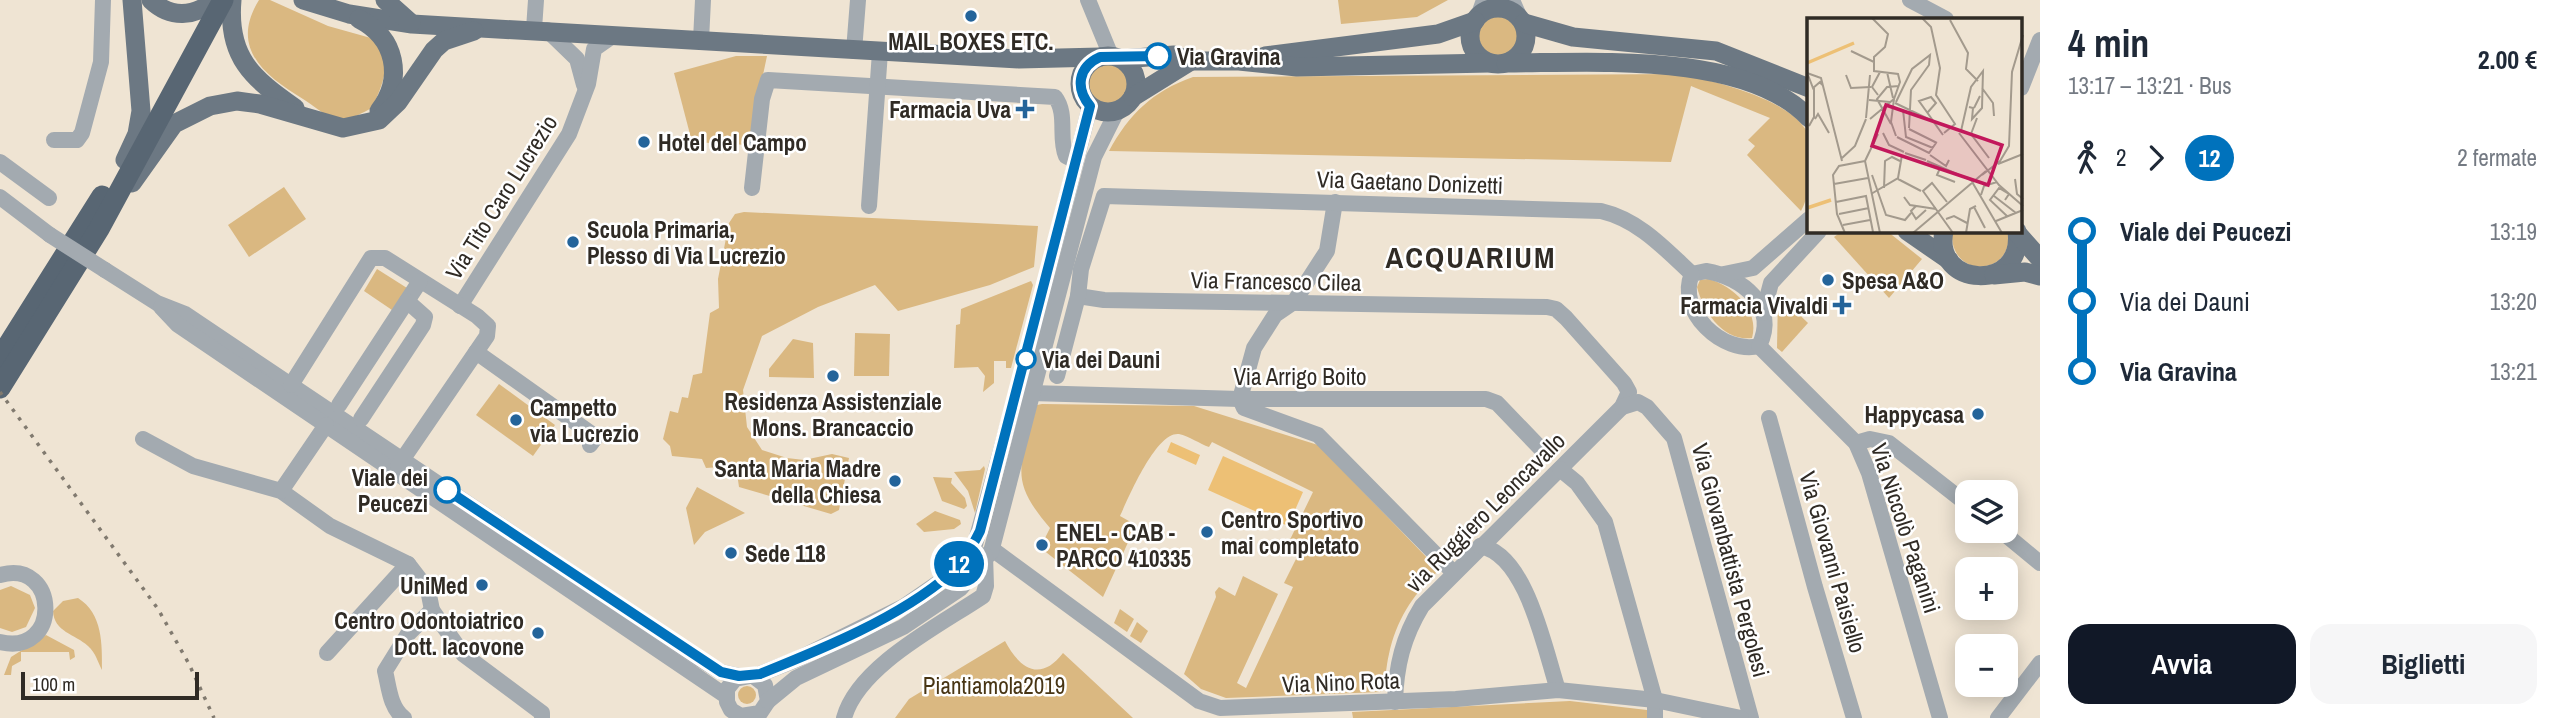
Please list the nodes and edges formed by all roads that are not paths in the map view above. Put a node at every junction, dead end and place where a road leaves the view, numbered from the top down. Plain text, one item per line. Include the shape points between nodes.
1 (103, 0) edge
2 (132, 0) edge
3 (151, 0) edge
4 (215, 0) edge
5 (223, 0) edge
6 (232, 0) edge
7 (303, 0) edge
8 (385, 0) edge
9 (536, 0) edge
10 (703, 0) edge
11 (858, 0) edge
12 (1088, 0) edge
13 (1910, 0) edge
14 (1479, 12) edge
15 (1518, 13) edge
16 (349, 14) junction
17 (1944, 18) edge
18 (412, 24) junction
19 (495, 27) junction
20 (541, 30) junction
21 (614, 34) junction
22 (701, 40) junction
23 (2040, 40) edge
24 (854, 51) junction
25 (880, 52) junction
26 (1111, 57) junction
27 (1022, 59) junction
28 (1191, 61) junction
29 (1239, 61) junction
30 (1498, 63) junction
31 (2022, 85) edge
32 (1807, 87) edge
33 (878, 88) junction
34 (585, 91) junction
35 (1133, 97) junction
36 (1085, 98) junction
37 (1117, 111) junction
38 (304, 114) junction
39 (1807, 117) edge
40 (367, 125) junction
41 (150, 134) junction
42 (54, 140) dead end
43 (125, 160) junction
44 (1076, 161) junction
45 (0, 162) edge
46 (752, 188) dead end
47 (0, 197) edge
48 (49, 198) dead end
49 (1335, 202) junction
50 (869, 206) dead end
51 (1807, 221) edge
52 (99, 229) junction
53 (1817, 233) edge
54 (1910, 233) edge
55 (1944, 233) edge
56 (2018, 233) edge
57 (2019, 233) edge
58 (2040, 259) edge
59 (1949, 260) junction
60 (1692, 274) junction
61 (1724, 274) junction
62 (1993, 275) junction
63 (2040, 276) edge
64 (420, 281) junction
65 (1078, 296) junction
66 (407, 301) junction
67 (1294, 302) junction
68 (460, 306) junction
69 (1763, 316) junction
70 (1759, 346) junction
71 (476, 352) junction
72 (0, 358) edge
73 (1029, 375) junction
74 (1057, 376) dead end
75 (0, 388) edge
76 (294, 392) junction
77 (1031, 393) junction
78 (1240, 399) junction
79 (339, 405) dead end
80 (1622, 407) junction
81 (1769, 418) dead end
82 (361, 419) dead end
83 (326, 425) junction
84 (143, 439) dead end
85 (1856, 443) junction
86 (590, 445) dead end
87 (1546, 454) dead end
88 (398, 466) junction
89 (1560, 469) junction
90 (281, 491) junction
91 (1955, 495) edge
92 (2016, 543) edge
93 (1480, 546) junction
94 (983, 547) junction
95 (2040, 563) edge
96 (408, 564) junction
97 (1453, 572) junction
98 (0, 575) edge
99 (969, 578) junction
100 (576, 585) junction
101 (986, 586) junction
102 (432, 610) junction
103 (0, 642) edge
104 (327, 653) dead end
105 (810, 661) junction
106 (2040, 663) edge
107 (746, 676) junction
108 (1558, 690) junction
109 (1655, 700) junction
110 (1199, 701) junction
111 (1395, 702) junction
112 (731, 708) edge
113 (762, 711) edge
114 (1309, 711) edge
115 (404, 718) edge
116 (541, 718) edge
117 (844, 718) edge
118 (1206, 718) edge
119 (1655, 718) edge
120 (1741, 718) edge
121 (1751, 718) edge
122 (1854, 718) edge
123 (1940, 718) edge
124 (1998, 718) edge

1 - 42 street via 100,62 82,133 70,142
2 - 43 main road via 141,111
3 - 4 main road via 167,13 186,15
5 - 41 highway
6 - 38 main road via 234,37 243,64
7 - 16 main road
8 - 18 main road
9 - 20 street
10 - 22 street
11 - 24 street
12 - 26 street
13 - 17 street
14 - 15 main road via 1500,8
14 - 29 main road via 1438,34
14 - 30 main road via 1471,29 1472,46
15 - 30 main road via 1525,44 1521,53
15 - 32 main road via 1573,37 1716,51
16 - 18 main road
16 - 40 main road via 383,37 394,63 390,92
18 - 19 main road
19 - 20 main road
19 - 40 main road via 444,41 389,113
20 - 21 main road
20 - 34 street via 577,59
21 - 22 main road
21 - 34 street, Via Tito Caro Lucrezio via 594,48
22 - 24 main road
23 - 31 street
24 - 25 main road
25 - 27 main road
25 - 33 street
26 - 27 main road
26 - 28 main road via 1174,55
26 - 35 main road via 1134,71
26 - 36 main road via 1093,60 1082,73
27 - 36 main road via 1073,76
28 - 29 main road
28 - 35 main road
29 - 30 main road via 1297,67
30 - 39 main road via 1685,66 1774,94
33 - 44 street via 1055,97 1061,111 1062,147 1066,156
33 - 46 street via 768,80
33 - 50 street
34 - 68 street, Via Tito Caro Lucrezio via 569,134
35 - 37 main road
36 - 37 main road via 1098,111
36 - 44 street
37 - 73 street via 1094,157
38 - 40 main road via 343,128
38 - 52 main road via 237,101 210,106 174,124
41 - 43 highway
41 - 52 highway
43 - 72 highway
44 - 73 street
45 - 48 street
47 - 76 street, bridge via 50,235 157,303 185,314
49 - 60 street, Via Gaetano Donizetti via 1601,211 1647,231
49 - 65 street, Via Gaetano Donizetti via 1104,196 1081,269
49 - 67 street via 1327,251
51 - 61 street via 1753,268
52 - 75 highway
53 - 69 street via 1771,283
54 - 59 main road
55 - 59 main road
56 - 62 main road via 2013,259
57 - 58 main road
59 - 62 main road via 1964,273
60 - 61 street
60 - 70 street via 1688,293 1705,326 1741,347
61 - 69 street via 1738,279 1754,295
62 - 63 main road via 2025,272
64 - 66 street
64 - 68 street
64 - 76 street via 385,258 371,258
65 - 67 street, Via Francesco Cilea
65 - 74 street
66 - 79 street
66 - 82 street via 425,317 423,325
67 - 78 street via 1275,315 1254,348
67 - 80 street, Via Francesco Cilea via 1556,309 1627,387
68 - 71 street, Via Tito Caro Lucrezio via 488,326
69 - 70 street via 1764,336
70 - 85 street, Via Niccolò Paganini
71 - 86 street via 596,437
71 - 88 street, Via Tito Caro Lucrezio
73 - 77 street
73 - 94 street
76 - 83 street
76 - 88 street
77 - 78 street, Via Arrigo Boito
77 - 94 street
78 - 87 street, Via Arrigo Boito via 1486,399 1497,403
78 - 97 street via 1244,408 1318,435
80 - 89 street, via Ruggiero Leoncavallo
80 - 121 street, Via Giovanbattista Pergolesi via 1638,402 1647,407 1674,438
81 - 122 street, Via Giovanni Paisiello
83 - 88 street
83 - 90 street
84 - 90 street via 193,466
85 - 91 street via 1870,439 1889,443
85 - 123 street, Via Niccolò Paganini via 1869,473
88 - 100 street
89 - 93 street, via Ruggiero Leoncavallo
89 - 109 street via 1577,483 1605,522
90 - 96 street via 330,526
92 - 95 street
93 - 97 street, via Ruggiero Leoncavallo
93 - 108 street via 1495,549 1521,579
94 - 99 street
94 - 101 street
94 - 105 street via 903,607
94 - 110 street, Via Nino Rota
96 - 102 street via 428,590
96 - 104 street
97 - 111 street, via Ruggiero Leoncavallo via 1407,630
98 - 103 street via 15,573 34,582 47,610 33,637 18,644
99 - 101 street via 981,579
99 - 105 street via 903,626
100 - 107 street via 721,672
100 - 112 street
101 - 117 street via 982,596 860,685
102 - 115 street via 408,634 385,671 391,698
102 - 116 street via 463,654 542,713
105 - 107 street
105 - 113 street
106 - 124 street
107 - 112 street via 730,684
107 - 113 street via 765,685
108 - 109 street, Via Nino Rota
108 - 111 street, Via Nino Rota
109 - 119 street
109 - 120 street, Via Nino Rota
110 - 114 street, Via Nino Rota via 1220,708
110 - 118 street
111 - 114 street, Via Nino Rota
112 - 113 street via 748,717

